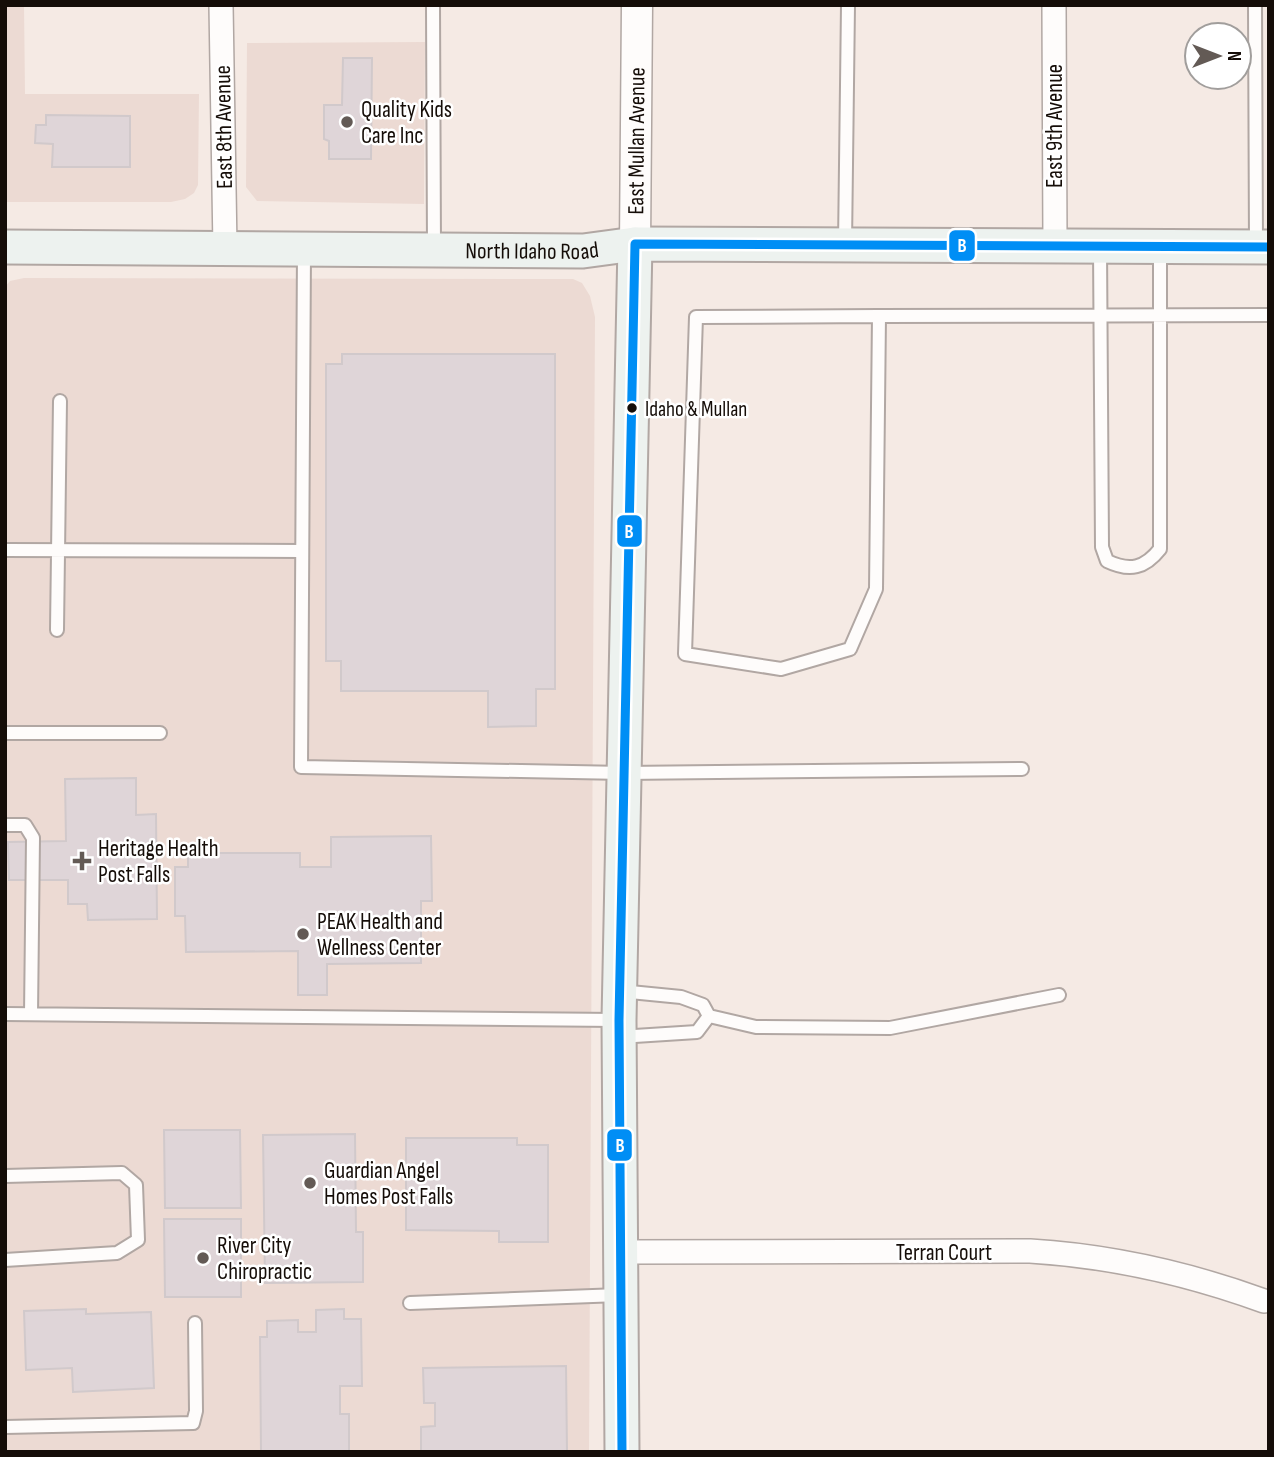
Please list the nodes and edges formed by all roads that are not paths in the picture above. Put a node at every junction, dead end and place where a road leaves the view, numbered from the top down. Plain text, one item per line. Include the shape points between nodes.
1 (220, 5) edge
2 (433, 5) edge
3 (637, 5) edge
4 (848, 5) edge
5 (1054, 5) edge
6 (1255, 5) edge
7 (635, 244) junction
8 (845, 244) junction
9 (1055, 246) junction
10 (1100, 246) junction
11 (5, 247) edge
12 (1262, 247) edge
13 (1160, 248) junction
14 (225, 249) junction
15 (304, 250) junction
16 (434, 250) junction
17 (1161, 315) junction
18 (1269, 315) edge
19 (879, 316) junction
20 (1100, 316) junction
21 (60, 401) dead end
22 (5, 550) edge
23 (57, 550) junction
24 (302, 551) junction
25 (57, 630) dead end
26 (5, 733) edge
27 (160, 733) dead end
28 (1022, 769) dead end
29 (624, 774) junction
30 (5, 825) edge
31 (1059, 995) dead end
32 (5, 1014) edge
33 (31, 1014) junction
34 (619, 1016) junction
35 (709, 1016) junction
36 (5, 1176) edge
37 (618, 1252) junction
38 (5, 1260) edge
39 (623, 1295) junction
40 (1264, 1301) dead end
41 (410, 1303) dead end
42 (195, 1323) dead end
43 (5, 1427) edge
44 (622, 1452) edge

1 - 14 street, East 8th Avenue
2 - 16 lane
3 - 7 street, East Mullan Avenue
4 - 8 lane
5 - 9 street, East 9th Avenue
6 - 12 lane
7 - 8 main road, North Idaho Road
7 - 16 main road, North Idaho Road via 583,251
7 - 29 main road, East Mullan Avenue
8 - 9 main road, North Idaho Road
9 - 10 main road, North Idaho Road
10 - 13 main road, North Idaho Road
10 - 20 lane
11 - 14 main road, North Idaho Road
12 - 13 main road, North Idaho Road
13 - 17 lane
14 - 15 main road, North Idaho Road
15 - 16 main road, North Idaho Road
15 - 24 lane
17 - 18 lane
17 - 20 lane
17 - 20 lane via 1160,549 1150,563 1132,568 1107,561 1102,547
19 - 19 lane via 696,317 685,654 781,669 850,649 876,589
19 - 20 lane
21 - 23 lane
22 - 23 lane
23 - 24 lane
23 - 25 lane
24 - 29 lane via 301,767
26 - 27 lane
28 - 29 lane
29 - 34 main road, East Mullan Avenue
30 - 33 lane via 25,825 33,838
31 - 35 lane via 890,1028 756,1027
32 - 33 lane
33 - 34 lane
34 - 35 lane via 697,1032
34 - 35 lane via 681,997 703,1005
34 - 37 main road, East Mullan Avenue
36 - 38 lane via 122,1173 136,1185 138,1240 117,1253
37 - 39 main road, East Mullan Avenue
37 - 40 street, Terran Court via 1074,1254 1200,1278
39 - 41 lane
39 - 44 main road, East Mullan Avenue
42 - 43 lane via 196,1411 192,1423

